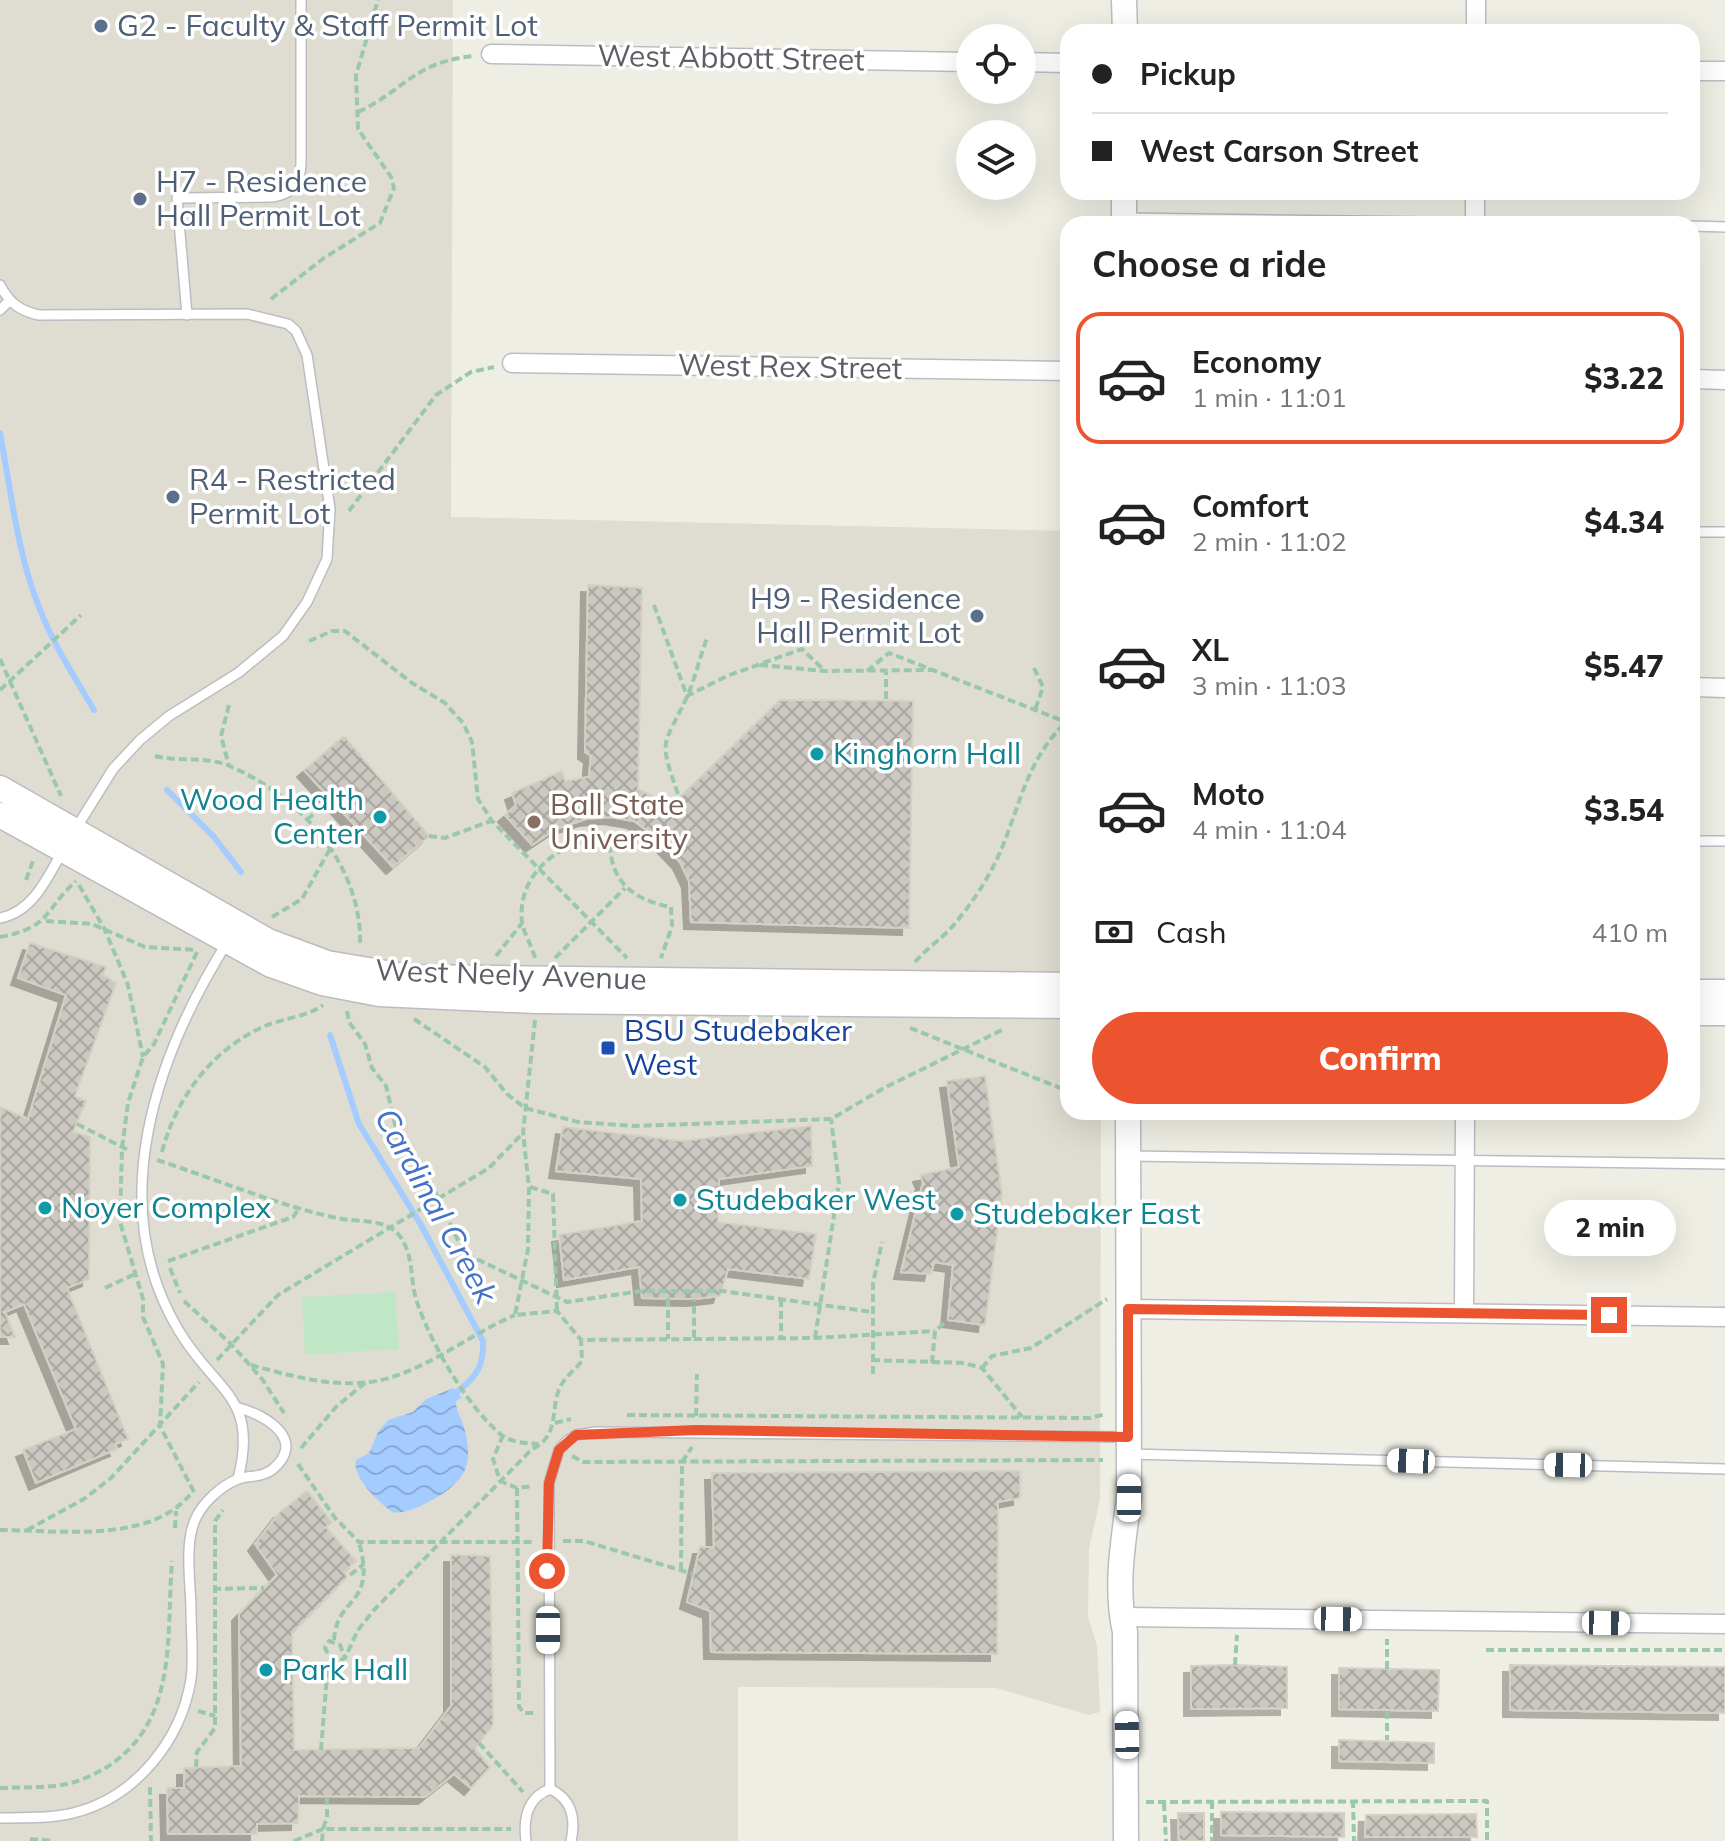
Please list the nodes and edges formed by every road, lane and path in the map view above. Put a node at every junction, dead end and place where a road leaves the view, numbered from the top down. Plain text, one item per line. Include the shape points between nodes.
1 (301, 0) edge
2 (378, 0) edge
3 (1124, 0) edge
4 (1476, 0) edge
5 (1125, 24) edge
6 (1476, 24) edge
7 (491, 54) joint
8 (956, 62) edge
9 (1036, 62) edge
10 (1060, 63) edge
11 (1700, 71) edge
12 (1725, 71) edge
13 (358, 112) junction
14 (1700, 226) edge
15 (1725, 227) edge
16 (0, 285) edge
17 (271, 299) dead end
18 (9, 301) junction
19 (0, 310) edge
20 (187, 315) junction
21 (512, 363) joint
22 (1060, 371) edge
23 (1700, 379) edge
24 (1725, 380) edge
25 (349, 511) dead end
26 (1700, 532) edge
27 (1725, 532) edge
28 (654, 605) dead end
29 (81, 615) dead end
30 (707, 638) dead end
31 (309, 641) dead end
32 (0, 659) edge
33 (757, 665) junction
34 (1034, 668) dead end
35 (932, 670) junction
36 (825, 671) junction
37 (867, 671) junction
38 (886, 672) junction
39 (0, 674) edge
40 (9, 683) junction
41 (1700, 687) edge
42 (1725, 688) edge
43 (0, 690) edge
44 (687, 696) junction
45 (886, 699) dead end
46 (229, 705) dead end
47 (1035, 710) junction
48 (1060, 719) edge
49 (1060, 730) edge
50 (155, 756) dead end
51 (229, 766) junction
52 (0, 788) edge
53 (678, 794) dead end
54 (330, 799) dead end
55 (64, 802) dead end
56 (0, 815) edge
57 (307, 820) junction
58 (492, 821) junction
59 (75, 830) junction
60 (429, 836) dead end
61 (1700, 841) edge
62 (1725, 841) edge
63 (331, 847) junction
64 (62, 852) junction
65 (35, 856) dead end
66 (540, 868) junction
67 (76, 881) junction
68 (85, 882) dead end
69 (21, 887) dead end
70 (625, 888) junction
71 (0, 918) edge
72 (269, 918) dead end
73 (45, 921) junction
74 (590, 921) junction
75 (522, 923) junction
76 (105, 930) junction
77 (232, 935) junction
78 (0, 937) edge
79 (191, 943) dead end
80 (198, 950) junction
81 (360, 957) dead end
82 (494, 957) dead end
83 (537, 965) dead end
84 (547, 965) dead end
85 (631, 967) dead end
86 (662, 968) dead end
87 (912, 968) dead end
88 (1060, 985) edge
89 (1700, 992) edge
90 (1725, 992) edge
91 (324, 1003) dead end
92 (1060, 1006) edge
93 (361, 1009) dead end
94 (1700, 1013) edge
95 (1725, 1013) edge
96 (424, 1014) dead end
97 (535, 1016) dead end
98 (1011, 1021) dead end
99 (905, 1026) dead end
100 (963, 1051) junction
101 (143, 1057) junction
102 (1060, 1088) edge
103 (525, 1108) junction
104 (831, 1119) junction
105 (1128, 1120) edge
106 (1465, 1120) edge
107 (77, 1124) dead end
108 (523, 1133) junction
109 (122, 1148) junction
110 (129, 1151) dead end
111 (1128, 1156) junction
112 (158, 1160) junction
113 (1465, 1161) junction
114 (1725, 1164) edge
115 (159, 1172) dead end
116 (529, 1187) junction
117 (440, 1196) junction
118 (298, 1210) junction
119 (389, 1227) junction
120 (882, 1242) dead end
121 (165, 1246) dead end
122 (168, 1261) junction
123 (135, 1274) junction
124 (522, 1282) junction
125 (1107, 1283) dead end
126 (105, 1288) dead end
127 (668, 1298) dead end
128 (557, 1299) junction
129 (694, 1299) dead end
130 (781, 1299) junction
131 (819, 1304) junction
132 (1114, 1307) junction
133 (557, 1311) junction
134 (872, 1312) junction
135 (1464, 1312) junction
136 (515, 1315) junction
137 (1725, 1317) edge
138 (948, 1320) dead end
139 (935, 1331) junction
140 (871, 1334) junction
141 (781, 1338) junction
142 (815, 1338) junction
143 (668, 1339) junction
144 (694, 1339) junction
145 (581, 1340) junction
146 (443, 1354) junction
147 (872, 1360) junction
148 (932, 1363) junction
149 (248, 1364) junction
150 (982, 1368) junction
151 (697, 1374) dead end
152 (873, 1374) dead end
153 (366, 1382) junction
154 (1109, 1401) dead end
155 (239, 1408) junction
156 (284, 1414) dead end
157 (621, 1415) dead end
158 (696, 1415) junction
159 (1022, 1417) junction
160 (580, 1418) dead end
161 (555, 1423) junction
162 (696, 1430) junction
163 (503, 1435) junction
164 (294, 1440) dead end
165 (542, 1445) junction
166 (1128, 1445) junction
167 (548, 1447) dead end
168 (542, 1452) dead end
169 (297, 1455) junction
170 (572, 1456) dead end
171 (1103, 1460) dead end
172 (682, 1462) junction
173 (292, 1464) dead end
174 (1725, 1469) edge
175 (536, 1473) dead end
176 (238, 1479) junction
177 (500, 1481) junction
178 (517, 1488) junction
179 (217, 1492) junction
180 (192, 1493) junction
181 (176, 1511) junction
182 (0, 1530) edge
183 (174, 1538) dead end
184 (359, 1542) junction
185 (439, 1542) junction
186 (517, 1542) junction
187 (547, 1542) junction
188 (173, 1552) dead end
189 (365, 1563) junction
190 (681, 1570) junction
191 (693, 1574) dead end
192 (350, 1575) dead end
193 (264, 1588) dead end
194 (213, 1589) junction
195 (1122, 1617) junction
196 (1237, 1618) junction
197 (1388, 1620) junction
198 (1725, 1624) edge
199 (334, 1640) junction
200 (1486, 1650) dead end
201 (1725, 1650) edge
202 (345, 1658) junction
203 (333, 1664) junction
204 (1235, 1665) dead end
205 (1387, 1669) dead end
206 (1387, 1711) dead end
207 (538, 1713) dead end
208 (1387, 1740) dead end
209 (479, 1743) dead end
210 (321, 1750) dead end
211 (196, 1767) dead end
212 (530, 1786) dead end
213 (0, 1788) edge
214 (550, 1789) junction
215 (327, 1797) dead end
216 (1353, 1800) junction
217 (1212, 1801) junction
218 (0, 1818) edge
219 (515, 1818) dead end
220 (323, 1829) junction
221 (30, 1839) edge
222 (53, 1841) edge
223 (294, 1841) edge
224 (322, 1841) edge
225 (526, 1841) edge
226 (571, 1841) edge
227 (1126, 1841) edge
228 (1166, 1841) edge
229 (1212, 1841) edge
230 (1354, 1841) edge
231 (1487, 1841) edge

1 - 20 lane via 298,184 272,197 177,198
2 - 13 path via 356,75
3 - 5 street
4 - 6 street
7 - 8 street, West Abbott Street
7 - 13 path via 450,58 414,73
9 - 10 street
11 - 12 street
13 - 17 path via 358,129 394,188 380,223
14 - 15 lane
16 - 18 lane
18 - 19 lane
18 - 20 lane via 39,315
20 - 59 lane via 264,316 296,331 307,355 326,470 327,559 307,602 275,646 140,740 113,769
21 - 22 street, West Rex Street
21 - 25 path via 471,372 436,395
23 - 24 street
26 - 27 lane
28 - 44 path
29 - 40 path
30 - 44 path
31 - 58 path via 345,631 445,703 472,742 473,783
32 - 40 path
33 - 36 path
33 - 36 path via 802,649
33 - 44 path
34 - 47 path via 1043,687
35 - 37 path via 889,653
35 - 38 path
35 - 47 path
36 - 37 path
37 - 38 path
38 - 45 path
39 - 40 path
40 - 43 path
40 - 55 path
41 - 42 street
44 - 53 path via 666,733 665,757
46 - 51 path via 221,736
47 - 48 path
49 - 87 path via 1029,772 993,867 977,894
50 - 51 path via 200,758
51 - 57 path
52 - 59 street, West Neely Avenue
54 - 57 path
56 - 64 street, West Neely Avenue
57 - 63 path
58 - 60 path via 445,838
58 - 66 path
59 - 64 lane
59 - 77 street, West Neely Avenue
61 - 62 lane
63 - 72 path via 302,899
63 - 81 path via 354,891
64 - 71 lane via 32,901
64 - 77 street, West Neely Avenue
65 - 69 path
66 - 70 path via 554,854 583,840 610,840 612,865
66 - 74 path
66 - 75 path via 527,891
67 - 68 path
67 - 73 path
67 - 76 path
70 - 74 path
70 - 86 path via 671,907
73 - 76 path
73 - 78 path
74 - 84 path
74 - 85 path
75 - 82 path
75 - 83 path
76 - 80 path via 145,947
76 - 101 path via 128,985
77 - 88 street, West Neely Avenue via 327,963 410,977
77 - 92 street, West Neely Avenue via 271,965 379,994 535,1001
77 - 155 lane via 174,1045 142,1156 141,1190 144,1232 161,1296 179,1332
79 - 80 path
80 - 101 path
89 - 90 street
91 - 112 path via 315,1011 263,1027 217,1058 169,1124
93 - 117 path via 346,1008 349,1022 386,1086 399,1141 423,1166
94 - 95 street
96 - 103 path via 408,1014 465,1050
97 - 103 path
98 - 100 path
99 - 100 path
100 - 102 path
100 - 104 path
101 - 109 path via 128,1103
103 - 104 path via 578,1122 634,1126
103 - 108 path
104 - 131 path via 839,1183
105 - 111 street
106 - 113 street
107 - 109 path
108 - 116 path
108 - 117 path via 489,1168
109 - 110 path
109 - 123 path via 120,1222
111 - 113 lane
111 - 132 street
112 - 115 path
112 - 118 path
113 - 114 lane
113 - 135 street
116 - 124 path
116 - 128 path via 553,1194
117 - 119 path
117 - 124 path via 464,1253
118 - 119 path
118 - 122 path via 293,1217
119 - 146 path via 406,1249 418,1306
120 - 134 path
121 - 122 path
122 - 149 path via 183,1301
123 - 126 path
123 - 180 path via 143,1317 163,1364 160,1426
124 - 128 path
124 - 136 path
125 - 132 path
127 - 143 path
128 - 130 path via 722,1291
128 - 133 path
129 - 144 path
130 - 131 path
130 - 141 path
131 - 134 path
131 - 142 path
132 - 135 street
132 - 150 path via 1031,1348 992,1356
132 - 166 street
133 - 136 path
133 - 145 path
134 - 140 path
135 - 137 street
136 - 146 path
138 - 139 path
139 - 140 path
139 - 148 path
140 - 142 path
140 - 147 path
141 - 142 path
141 - 144 path
143 - 144 path
143 - 145 path
145 - 161 path via 582,1361 557,1394
146 - 153 path via 392,1377
146 - 163 path via 471,1403
147 - 148 path
147 - 152 path
148 - 150 path
149 - 153 path via 318,1380
149 - 156 path
150 - 159 path
151 - 158 path
153 - 169 path via 336,1407
154 - 159 path via 1106,1414 1090,1418
155 - 176 lane via 245,1435
155 - 176 lane via 270,1419 284,1439 276,1467 265,1475
157 - 158 path
158 - 159 path
158 - 162 path
160 - 161 path
161 - 165 path
162 - 166 lane
162 - 172 path via 696,1442
162 - 187 lane via 596,1432 567,1441 549,1483
163 - 165 path via 514,1442
163 - 177 path via 493,1459
164 - 169 path
165 - 167 path
165 - 168 path
165 - 177 path
166 - 174 lane
166 - 195 street
169 - 173 path
169 - 184 path via 298,1469
170 - 172 path via 583,1462
171 - 172 path
172 - 190 path
175 - 178 path via 532,1487
176 - 179 lane
177 - 178 path
177 - 185 path
178 - 186 path
179 - 180 path via 211,1483
179 - 194 path via 227,1504 215,1521
179 - 218 lane via 194,1522 191,1677 177,1724 161,1752 141,1775 102,1803 69,1814
180 - 181 path
181 - 182 path via 144,1523 90,1531
181 - 183 path
184 - 185 path
184 - 189 path
185 - 186 path
185 - 202 path via 374,1610
186 - 187 path
186 - 207 path via 519,1707 524,1713
187 - 190 path via 584,1541
187 - 214 lane
188 - 213 path via 164,1685 143,1732 124,1756 94,1775 64,1785
189 - 192 path
189 - 199 path via 362,1588 338,1619
190 - 191 path
193 - 194 path
194 - 211 path via 215,1728 197,1752
195 - 196 street
195 - 227 street
196 - 197 street
196 - 204 path
197 - 198 street
197 - 205 path
199 - 202 path
199 - 203 path via 325,1648
200 - 201 path
202 - 203 path
203 - 210 path via 327,1675
206 - 208 path
209 - 212 path via 525,1794
214 - 225 lane via 528,1806
214 - 226 lane via 569,1803
215 - 220 path
216 - 217 path
216 - 230 path
216 - 231 path via 1487,1801
217 - 228 path via 1164,1803
217 - 229 path
219 - 220 path via 514,1829
220 - 223 path
220 - 224 path
221 - 222 path

